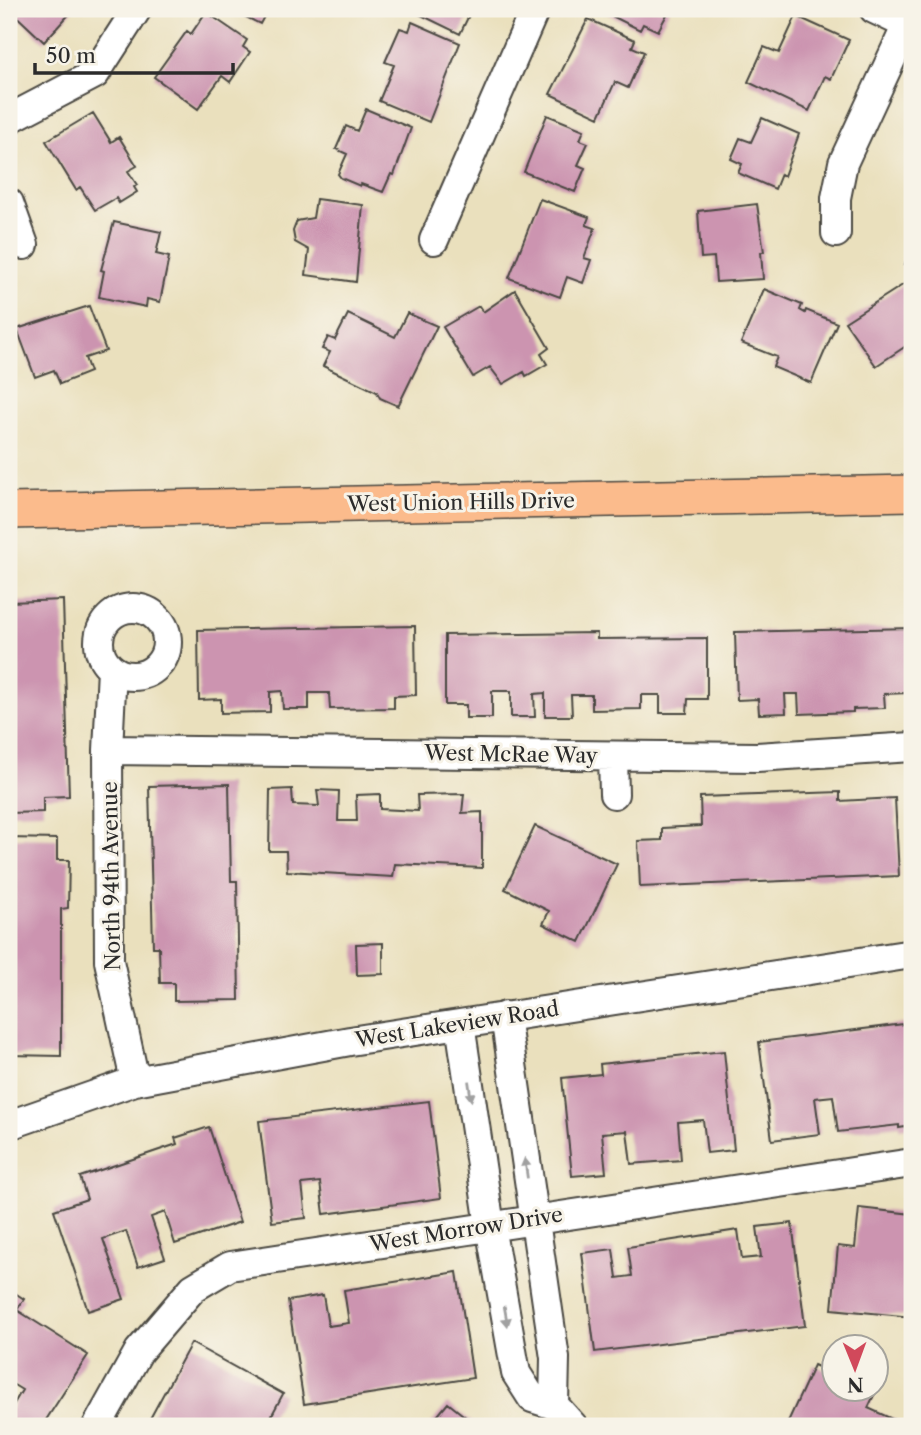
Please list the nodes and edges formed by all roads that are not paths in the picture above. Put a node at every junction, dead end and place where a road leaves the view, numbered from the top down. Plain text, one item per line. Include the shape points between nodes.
1 (137, 9) edge
2 (535, 9) edge
3 (874, 9) edge
4 (910, 26) edge
5 (9, 118) edge
6 (9, 203) edge
7 (836, 233) dead end
8 (434, 240) dead end
9 (24, 245) dead end
10 (912, 493) edge
11 (9, 511) edge
12 (112, 669) dead end
13 (912, 747) edge
14 (108, 750) junction
15 (613, 756) junction
16 (614, 794) dead end
17 (912, 954) edge
18 (505, 1016) junction
19 (460, 1024) junction
20 (135, 1081) junction
21 (9, 1125) edge
22 (912, 1163) edge
23 (534, 1219) junction
24 (490, 1226) junction
25 (554, 1405) junction
26 (96, 1426) edge
27 (573, 1426) edge

1 - 5 street via 95,74
2 - 8 street
3 - 4 street
4 - 7 street via 843,163
6 - 9 street
10 - 11 main road, West Union Hills Drive
12 - 14 street, North 94th Avenue
13 - 15 street, West McRae Way via 757,757
14 - 15 street, West McRae Way
14 - 20 street, North 94th Avenue via 109,961
15 - 16 street
17 - 18 street, West Lakeview Road
18 - 19 street, West Lakeview Road
23 -> 18 street
19 - 20 street, West Lakeview Road
19 -> 24 street
20 - 21 street, West Lakeview Road
22 - 23 street, West Morrow Drive
23 - 24 street, West Morrow Drive
23 - 25 street via 555,1358
24 -> 25 street via 516,1373 532,1398
24 - 26 street, West Morrow Drive via 230,1266 193,1288 139,1351
25 - 27 street

